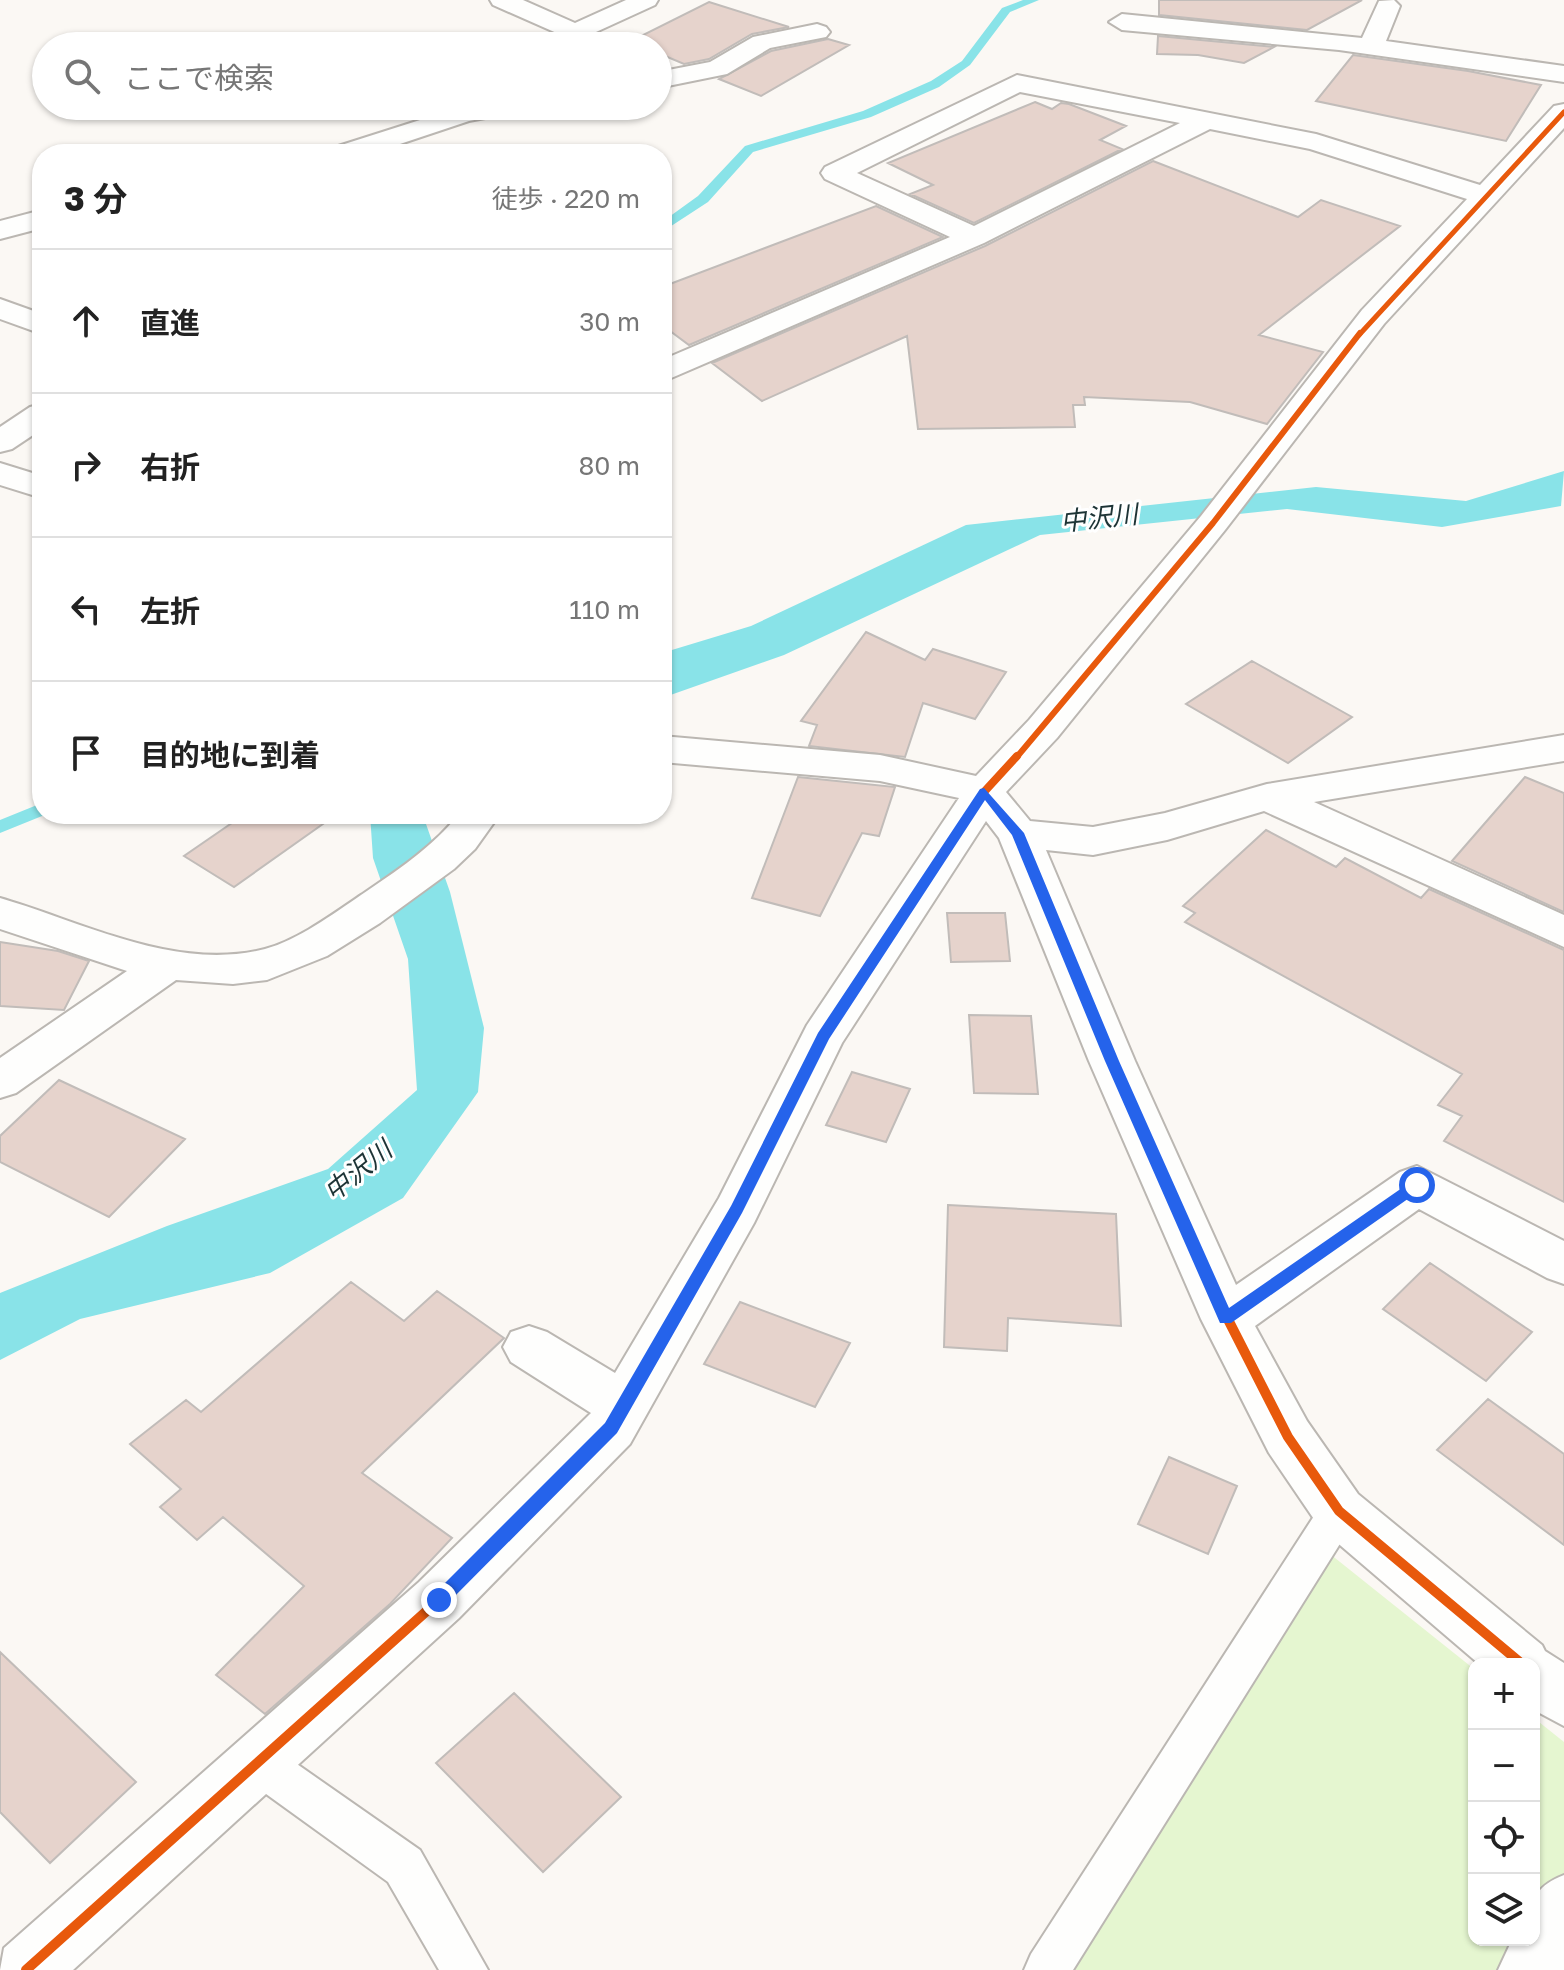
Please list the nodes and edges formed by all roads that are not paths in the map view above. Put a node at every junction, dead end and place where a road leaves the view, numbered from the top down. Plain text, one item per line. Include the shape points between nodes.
1 (502, 0) edge
2 (646, 0) edge
3 (1388, 6) dead end
4 (1122, 22) dead end
5 (576, 32) joint
6 (817, 32) dead end
7 (1371, 47) junction
8 (672, 74) edge
9 (1564, 74) edge
10 (1564, 112) edge
11 (444, 120) edge
12 (1208, 120) junction
13 (380, 139) junction
14 (367, 144) edge
15 (390, 144) edge
16 (1485, 196) junction
17 (32, 222) edge
18 (0, 230) edge
19 (974, 237) junction
20 (0, 308) edge
21 (32, 321) edge
22 (672, 368) edge
23 (32, 421) edge
24 (0, 442) edge
25 (0, 473) edge
26 (32, 484) edge
27 (1564, 748) edge
28 (672, 750) edge
29 (984, 792) junction
30 (1267, 797) junction
31 (470, 828) edge
32 (1018, 833) junction
33 (0, 913) edge
34 (1564, 932) edge
35 (170, 963) junction
36 (0, 1081) edge
37 (1564, 1264) edge
38 (1226, 1319) junction
39 (529, 1347) dead end
40 (624, 1406) junction
41 (1339, 1511) junction
42 (1515, 1658) edge
43 (1540, 1679) edge
44 (1564, 1699) edge
45 (259, 1763) junction
46 (1564, 1906) edge
47 (26, 1970) edge
48 (465, 1970) edge
49 (1047, 1970) edge
50 (1530, 1970) edge

1 - 5 street
2 - 5 street
3 - 7 street
4 - 7 street via 1264,22
6 - 8 street via 762,42 718,68
7 - 9 street
10 - 16 street
11 - 13 street
12 - 16 street via 1316,142
12 - 19 street
12 - 19 street via 1017,83 835,173
13 - 14 street
13 - 15 street
16 - 29 street via 1373,317 1213,523 1043,729
17 - 18 street
19 - 22 street
20 - 21 street
23 - 24 street
25 - 26 street
27 - 30 street
28 - 29 street via 880,768
29 - 32 street
29 - 40 street via 823,1037 737,1209
30 - 32 street via 1093,841
30 - 34 street
31 - 35 street via 371,908 270,964 210,968
32 - 38 street
33 - 35 street via 129,958
35 - 36 street
37 - 38 street via 1417,1185
38 - 41 street via 1288,1437
39 - 40 street
40 - 45 street via 611,1428 439,1600
41 - 42 street
41 - 49 lane
43 - 44 street
45 - 47 street
45 - 48 lane via 404,1866
46 - 50 street

